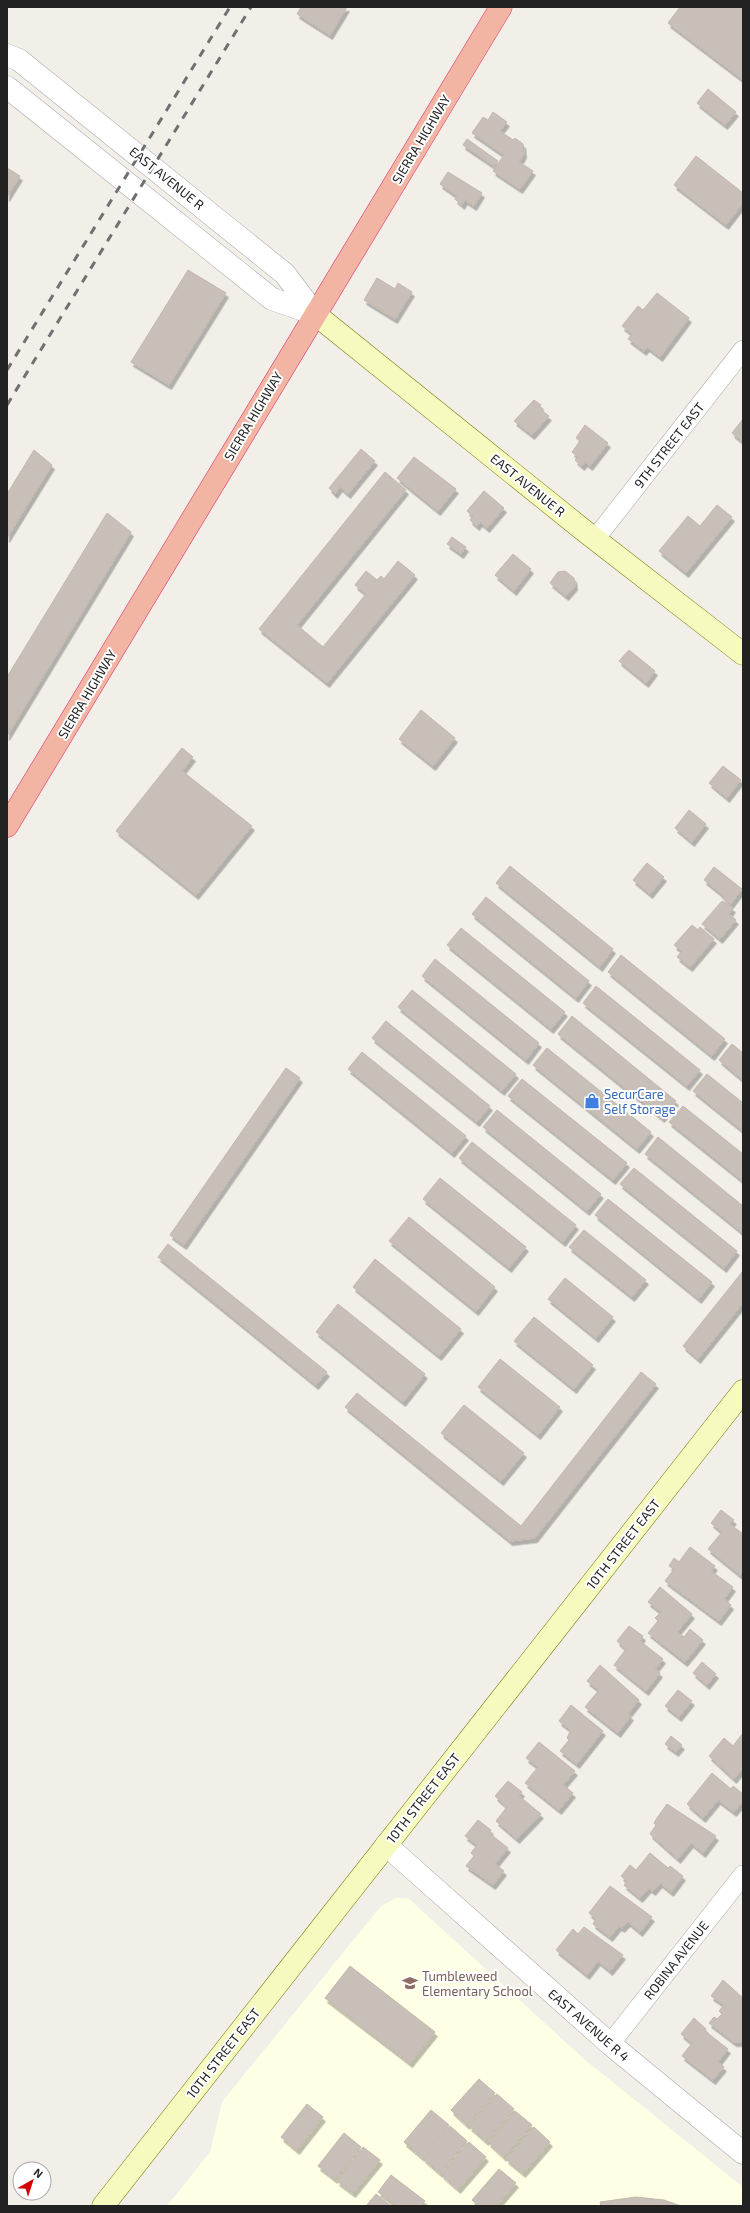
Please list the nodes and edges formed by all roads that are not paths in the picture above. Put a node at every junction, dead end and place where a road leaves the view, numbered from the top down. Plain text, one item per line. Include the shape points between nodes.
1 (500, 7) edge
2 (7, 55) edge
3 (7, 87) edge
4 (315, 314) junction
5 (743, 350) edge
6 (595, 539) junction
7 (743, 654) edge
8 (7, 826) edge
9 (743, 1391) edge
10 (386, 1845) junction
11 (743, 1875) edge
12 (610, 2044) junction
13 (743, 2152) edge
14 (103, 2206) edge

1 - 4 highway, SIERRA HIGHWAY
2 - 4 street, EAST AVENUE R via 19,60 285,274
3 - 4 street, EAST AVENUE R via 272,299
4 - 6 main road, EAST AVENUE R
4 - 8 highway, SIERRA HIGHWAY
5 - 6 street, 9TH STREET EAST
6 - 7 main road, EAST AVENUE R
9 - 10 main road, 10TH STREET EAST
10 - 12 street, EAST AVENUE R 4
10 - 14 main road, 10TH STREET EAST
11 - 12 street, ROBINA AVENUE
12 - 13 street, EAST AVENUE R 4

